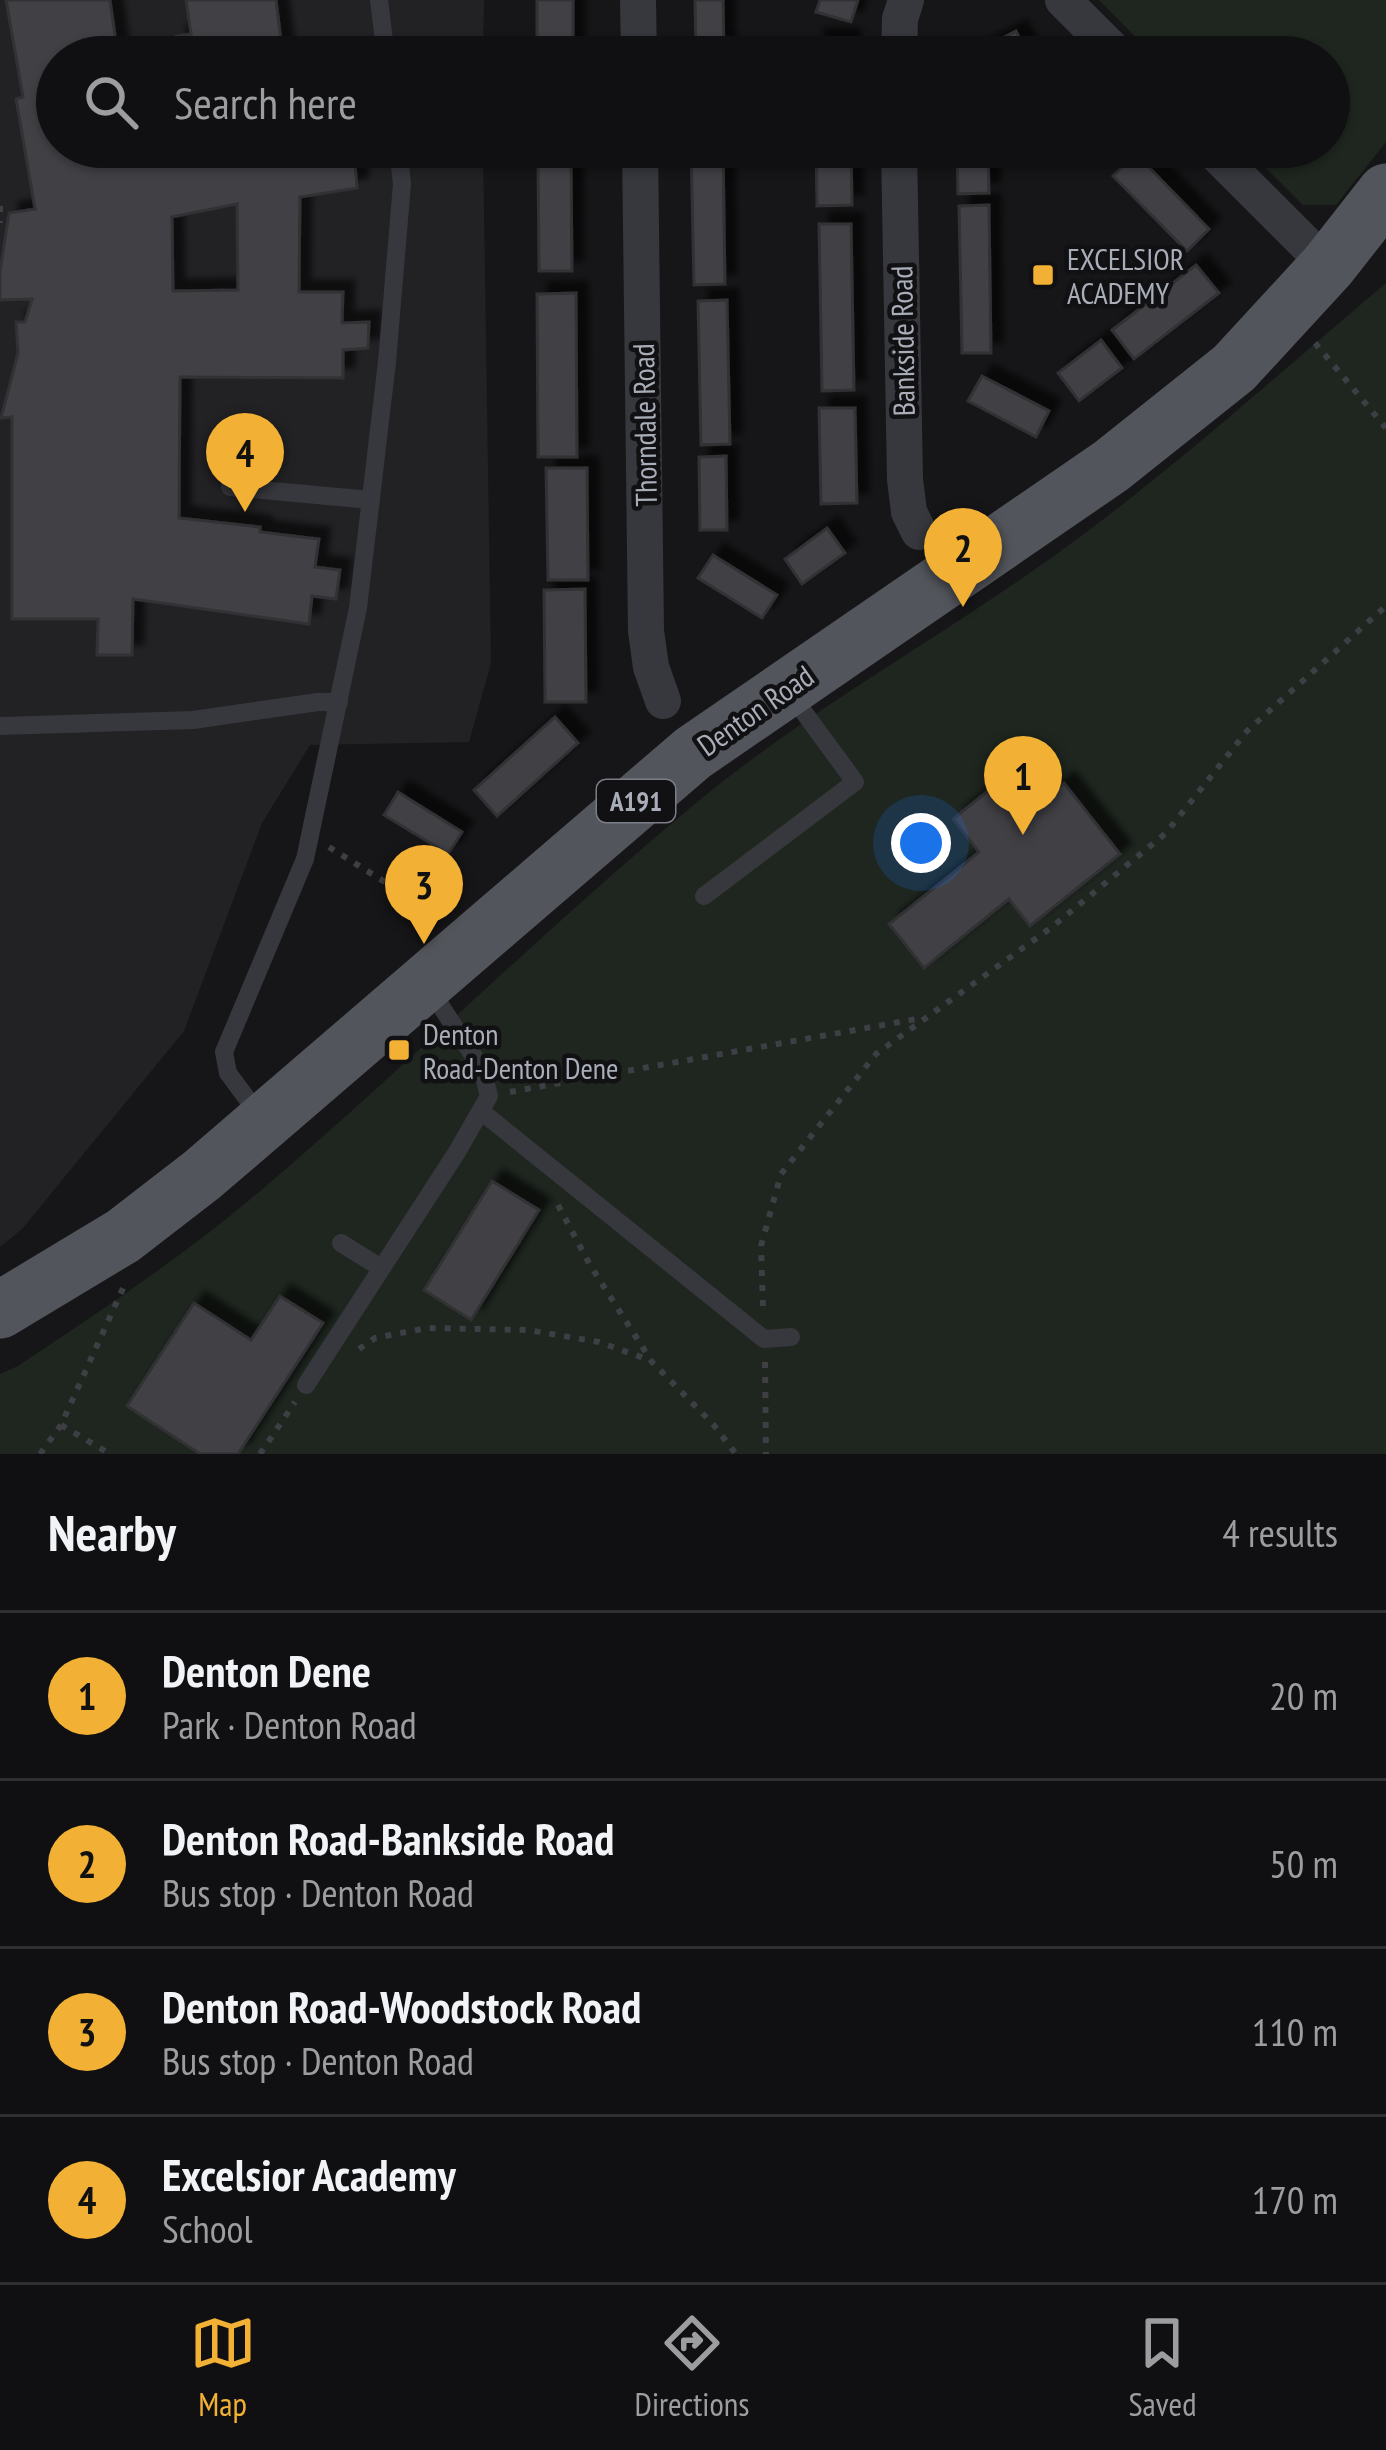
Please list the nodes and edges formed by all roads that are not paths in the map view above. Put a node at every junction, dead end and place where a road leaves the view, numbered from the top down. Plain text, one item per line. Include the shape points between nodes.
1 (379, 0) edge
2 (638, 0) edge
3 (906, 0) edge
4 (1063, 0) edge
5 (383, 36) edge
6 (638, 36) edge
7 (900, 36) edge
8 (1099, 36) edge
9 (401, 168) edge
10 (640, 168) edge
11 (899, 168) edge
12 (1230, 168) edge
13 (1386, 192) edge
14 (1328, 266) junction
15 (230, 487) dead end
16 (371, 500) junction
17 (920, 532) dead end
18 (786, 688) junction
19 (663, 701) dead end
20 (339, 702) junction
21 (0, 726) edge
22 (704, 896) dead end
23 (426, 985) junction
24 (485, 1104) junction
25 (265, 1123) junction
26 (341, 1243) dead end
27 (381, 1268) junction
28 (0, 1310) edge
29 (791, 1337) dead end
30 (306, 1384) road end

1 - 5 lane
2 - 6 street
3 - 7 street
4 - 8 street
9 - 16 lane
10 - 19 street, Thorndale Road via 646,631
11 - 17 street, Bankside Road via 905,478
12 - 14 street
13 - 14 main road, Denton Road / A191
14 - 18 main road, Denton Road / A191 via 1234,368 1111,466
15 - 16 lane
16 - 20 lane
18 - 22 lane via 855,782
18 - 23 main road, Denton Road / A191 via 693,753
20 - 21 lane via 193,720
20 - 25 lane via 305,859 224,1052 228,1073
23 - 24 lane via 482,1069
23 - 25 main road, Denton Road / A191
24 - 27 lane
24 - 29 lane via 764,1339
25 - 28 main road, Denton Road / A191 via 123,1236
26 - 27 lane
27 - 30 lane

